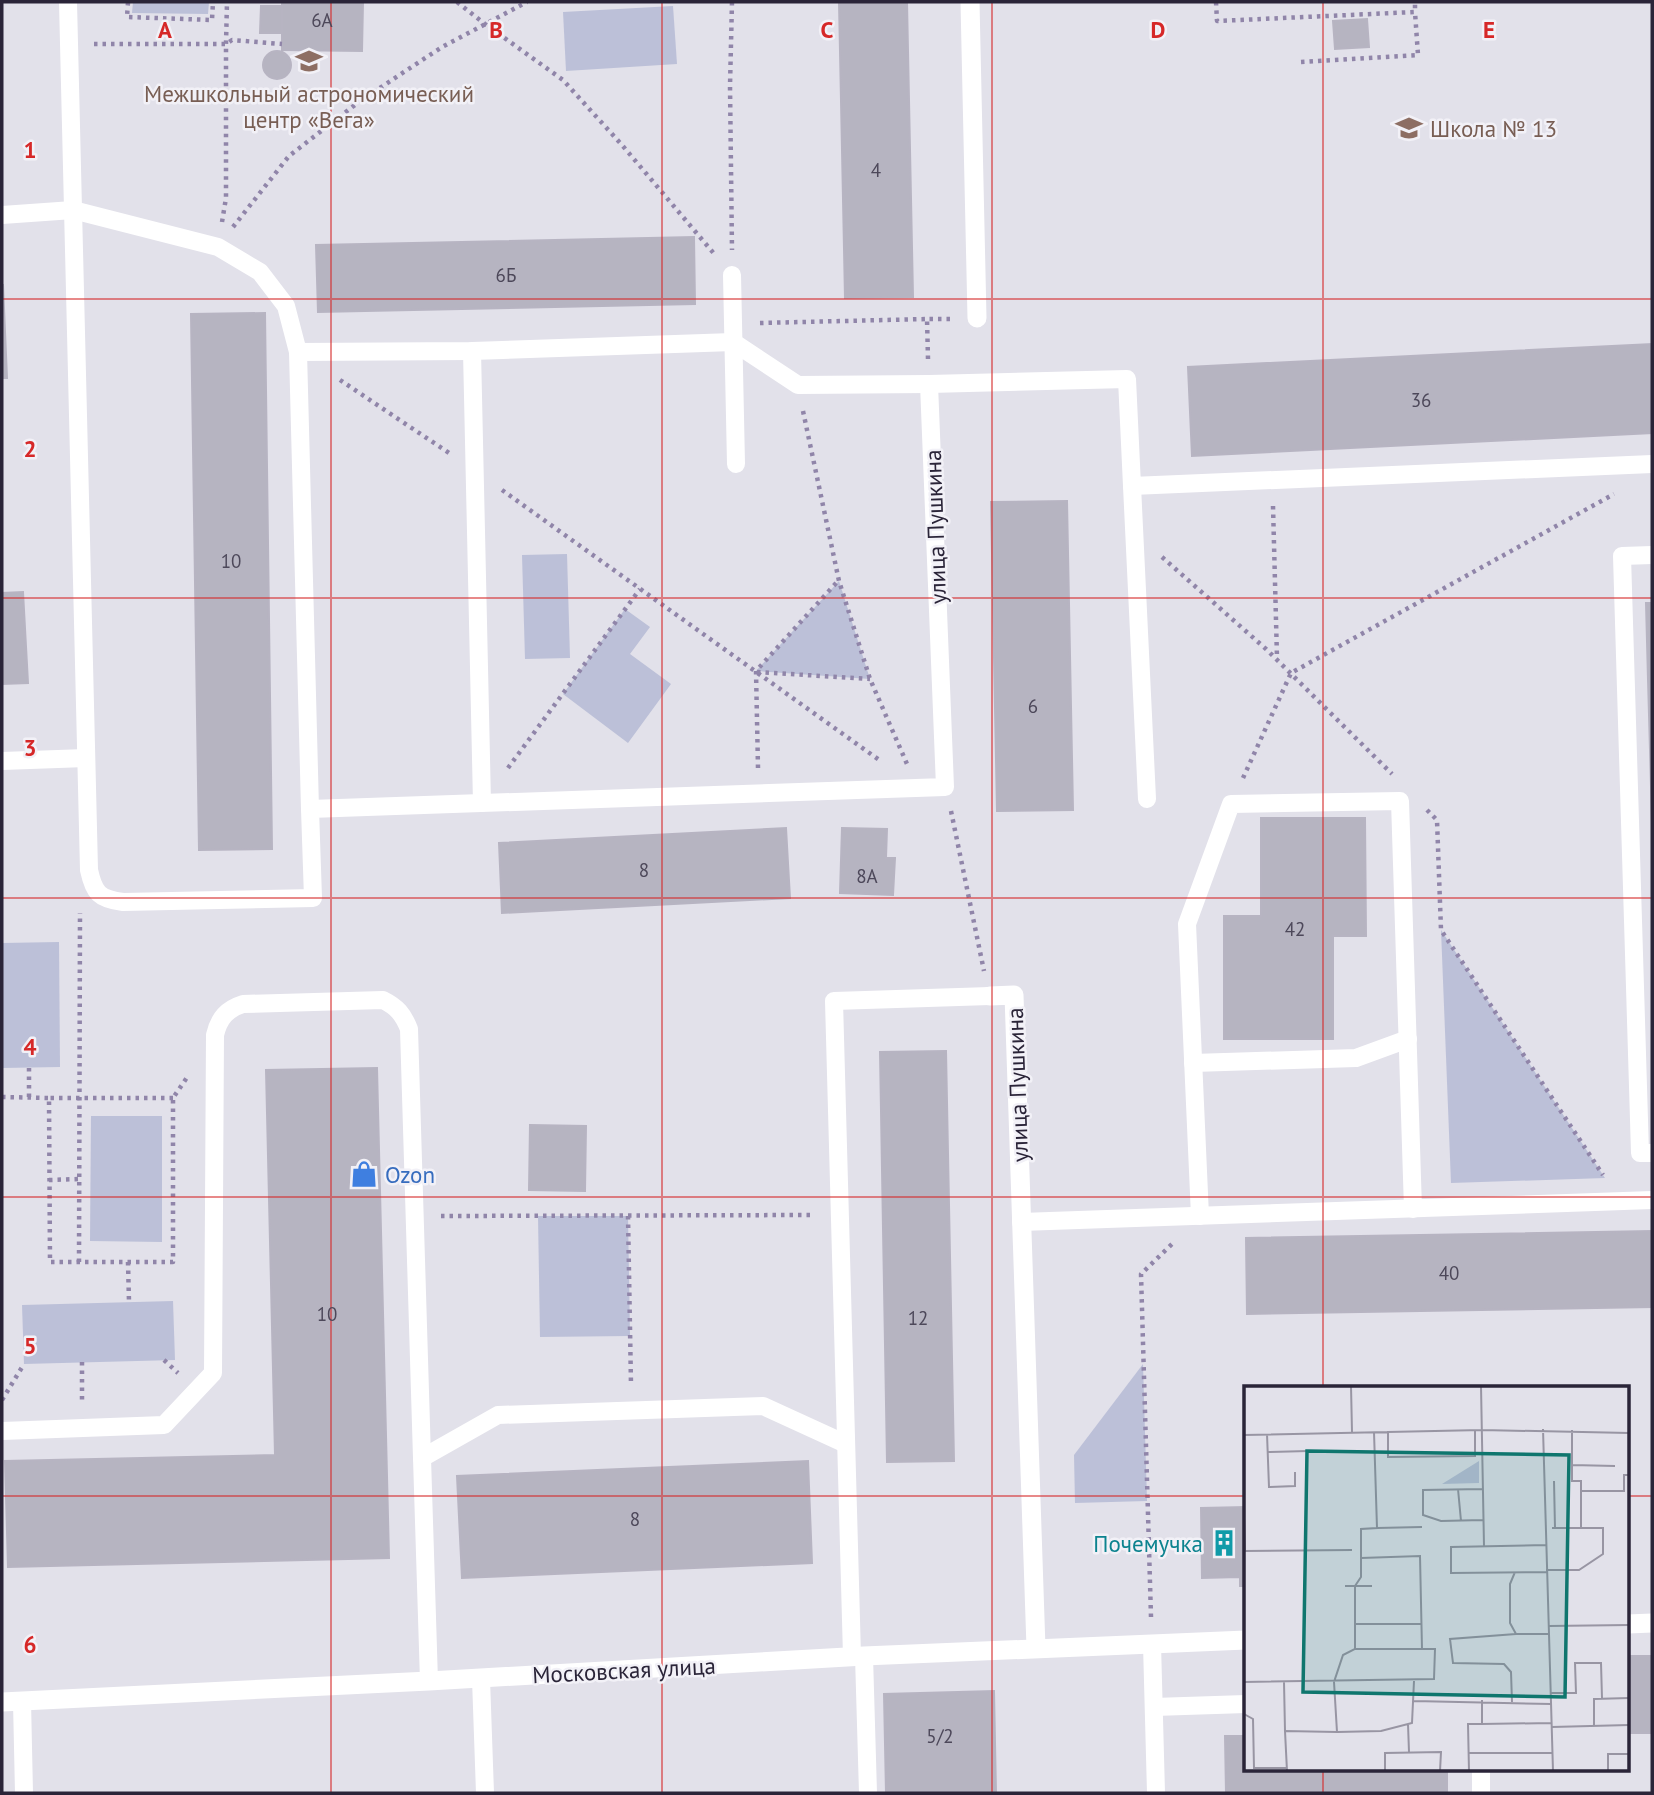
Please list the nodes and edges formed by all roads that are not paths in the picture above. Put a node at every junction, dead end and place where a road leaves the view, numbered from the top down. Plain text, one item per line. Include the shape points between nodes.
1 (68, 2) edge
2 (970, 2) edge
3 (73, 210) junction
4 (2, 215) edge
5 (732, 275) road end
6 (976, 318) dead end
7 (733, 342) junction
8 (472, 351) junction
9 (298, 352) junction
10 (929, 378) junction
11 (736, 464) dead end
12 (1652, 464) edge
13 (1132, 486) junction
14 (1652, 555) edge
15 (86, 758) junction
16 (2, 761) edge
17 (1147, 799) dead end
18 (482, 803) junction
19 (310, 809) junction
20 (990, 996) joint
21 (1408, 1039) junction
22 (1193, 1063) junction
23 (1652, 1153) edge
24 (1652, 1200) edge
25 (1413, 1209) junction
26 (1200, 1216) junction
27 (1021, 1222) junction
28 (2, 1431) edge
29 (846, 1444) junction
30 (422, 1458) junction
31 (1652, 1623) edge
32 (1630, 1624) edge
33 (1244, 1640) edge
34 (1152, 1644) junction
35 (1036, 1648) junction
36 (858, 1656) junction
37 (481, 1679) junction
38 (429, 1681) junction
39 (22, 1701) junction
40 (2, 1702) edge
41 (1244, 1704) edge
42 (1154, 1707) junction
43 (1481, 1770) edge
44 (24, 1793) edge
45 (485, 1793) edge
46 (867, 1793) edge
47 (1156, 1793) edge
48 (1481, 1793) edge

1 - 3 lane
2 - 6 street
3 - 4 lane
3 - 9 lane via 218,247 260,272 286,306
3 - 15 lane
5 - 7 lane
7 - 8 lane
7 - 10 lane via 798,385
7 - 11 lane
8 - 9 lane
8 - 18 lane
9 - 19 lane
10 - 13 lane via 1127,379
10 - 18 lane, улица Пушкина via 945,787
12 - 13 lane
13 - 17 lane
14 - 23 lane via 1622,556 1640,1153
15 - 16 lane
15 - 19 lane via 89,870 92,886 106,900 313,898
18 - 19 lane
20 - 27 street, улица Пушкина via 1014,995
20 - 29 lane via 834,1001
21 - 22 lane via 1356,1058
21 - 22 lane via 1400,801 1231,804 1186,924
21 - 25 lane
22 - 26 lane
24 - 25 lane
25 - 26 lane
26 - 27 lane
27 - 35 street, улица Пушкина
28 - 30 lane via 164,1425 213,1373 218,1024 224,1014 243,1004 383,1000 404,1016 409,1028
29 - 30 lane via 763,1406 631,1410 498,1415
29 - 36 lane
30 - 38 lane
31 - 32 street
33 - 34 street, Московская улица
34 - 35 street, Московская улица
34 - 42 lane
35 - 36 street, Московская улица
36 - 37 street, Московская улица
36 - 46 lane
37 - 38 street, Московская улица
37 - 45 lane
38 - 39 street, Московская улица
39 - 40 street, Московская улица
39 - 44 lane
41 - 42 lane
42 - 47 lane
43 - 48 lane

